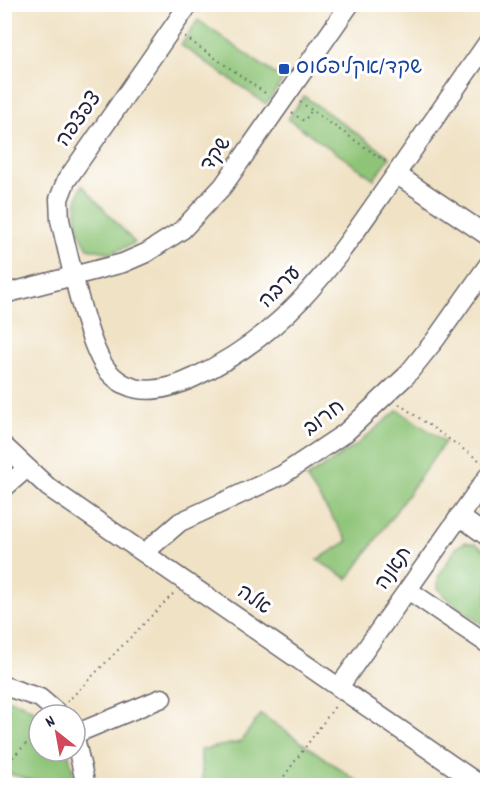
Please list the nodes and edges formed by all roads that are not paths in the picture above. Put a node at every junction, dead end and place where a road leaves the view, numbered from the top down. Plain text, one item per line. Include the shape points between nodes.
1 (189, 4) edge
2 (350, 4) edge
3 (488, 42) edge
4 (397, 173) junction
5 (488, 236) edge
6 (488, 265) edge
7 (75, 276) junction
8 (4, 294) edge
9 (4, 446) edge
10 (26, 469) junction
11 (488, 476) edge
12 (4, 488) edge
13 (459, 516) junction
14 (488, 537) edge
15 (144, 553) junction
16 (408, 590) junction
17 (488, 644) edge
18 (4, 686) edge
19 (342, 689) junction
20 (162, 698) dead end
21 (46, 703) edge
22 (87, 731) edge
23 (81, 763) edge
24 (87, 786) edge
25 (482, 786) edge

1 - 7 street, צפצפה via 60,193 58,212
2 - 7 street, שקד via 223,186 183,230 146,253
3 - 4 street, ערבה
4 - 5 street
4 - 7 street, ערבה via 338,257 286,317 228,359 166,388 127,386 107,370 94,345
6 - 15 street, חרוב via 435,340 387,396 345,433 250,491 180,522
7 - 8 street, שקד
9 - 10 street, אלה
10 - 12 street
10 - 15 street, אלה
11 - 13 street, תאנה
13 - 14 street
13 - 16 street, תאנה
15 - 19 street, אלה
16 - 17 street
16 - 19 street, תאנה
18 - 21 street
19 - 25 street, אלה
20 - 22 street
23 - 24 street

